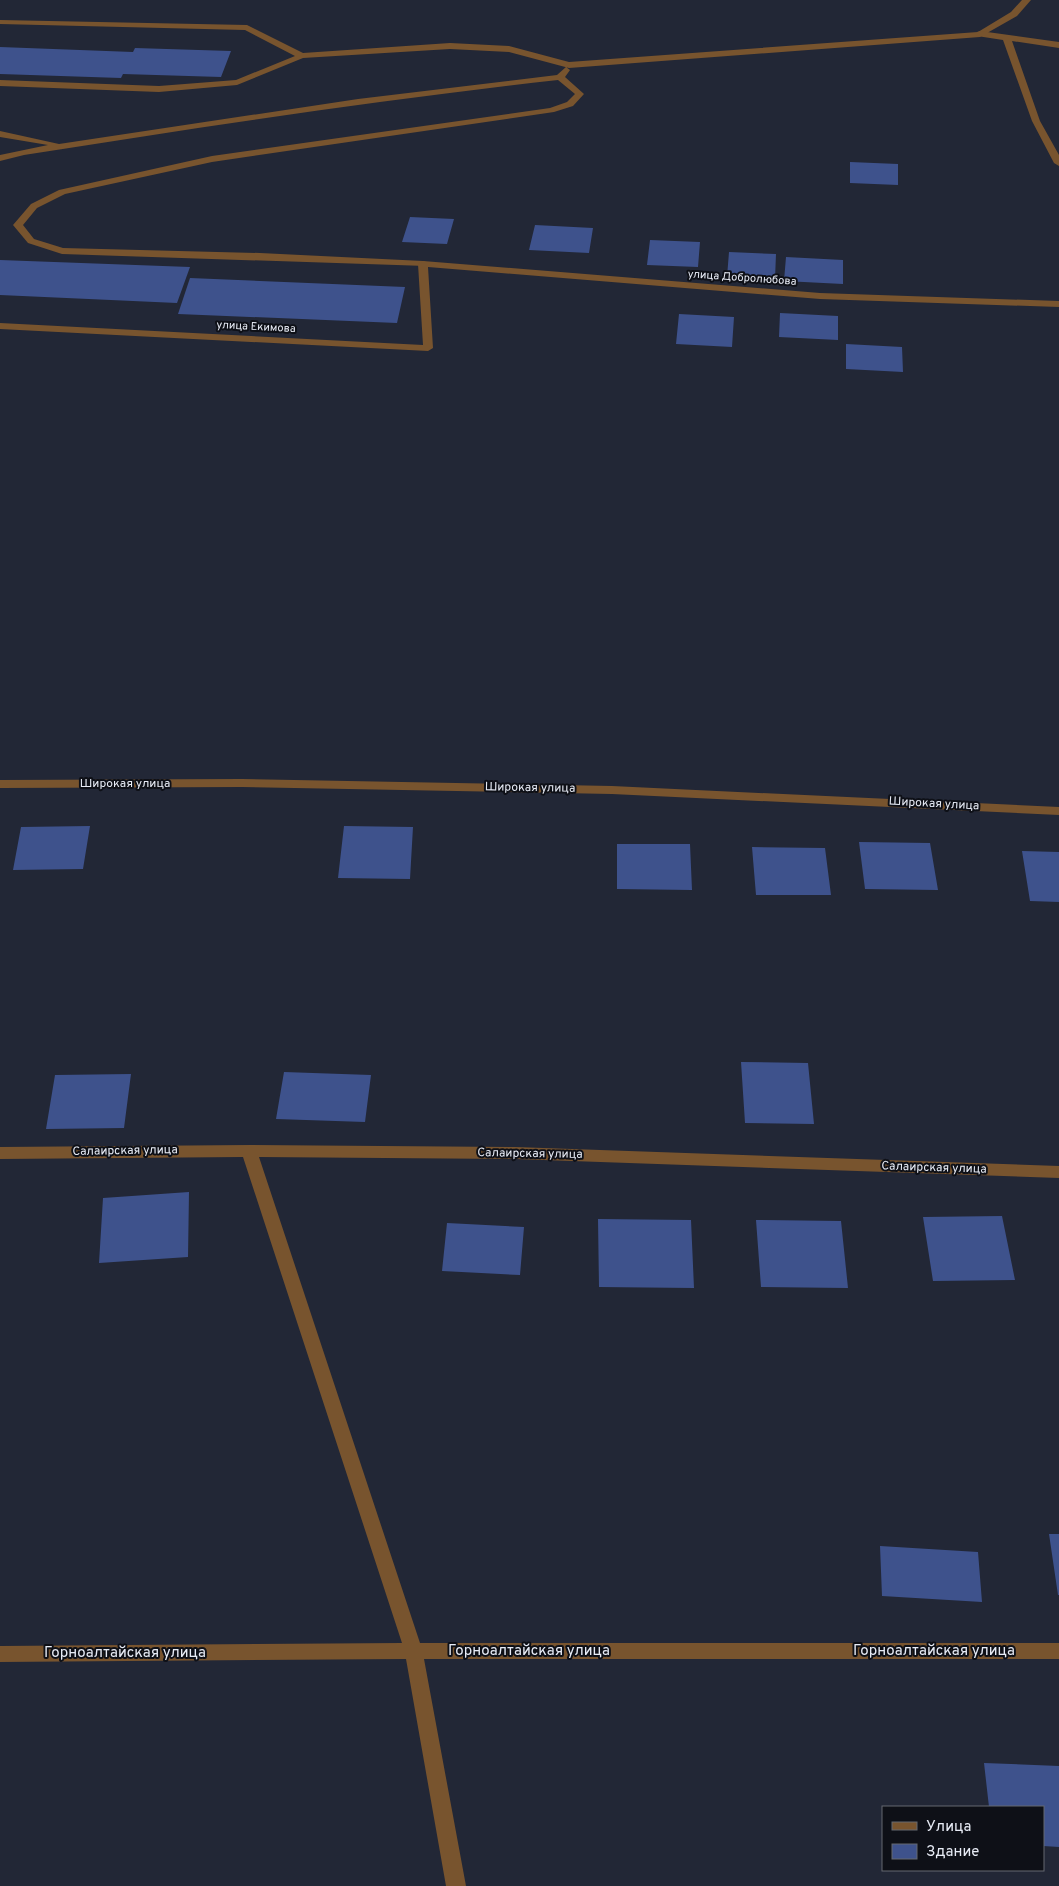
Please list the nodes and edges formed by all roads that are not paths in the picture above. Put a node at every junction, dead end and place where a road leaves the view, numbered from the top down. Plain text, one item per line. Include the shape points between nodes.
1 (1027, 0) edge
2 (0, 22) edge
3 (980, 34) junction
4 (1006, 37) junction
5 (1059, 45) edge
6 (302, 56) junction
7 (569, 65) junction
8 (560, 77) junction
9 (0, 84) edge
10 (0, 134) edge
11 (65, 146) junction
12 (0, 158) edge
13 (1059, 163) edge
14 (423, 264) junction
15 (1059, 304) edge
16 (0, 326) edge
17 (0, 784) edge
18 (1059, 811) edge
19 (248, 1151) junction
20 (0, 1153) edge
21 (1059, 1172) edge
22 (414, 1651) junction
23 (1059, 1651) edge
24 (0, 1654) edge
25 (456, 1886) edge

1 - 3 street via 1014,14
2 - 6 street via 247,28
3 - 4 street
3 - 7 street
4 - 5 street
4 - 13 street via 1036,121
6 - 7 street via 450,46 509,49
6 - 9 street via 237,82 159,89
7 - 8 street
8 - 11 street via 423,91
8 - 14 street, улица Добролюбова via 580,94 570,104 551,110 212,158 62,192 34,206 18,225 30,241 62,251
10 - 11 street
11 - 12 street
14 - 15 street, улица Добролюбова via 802,295
14 - 16 street, улица Екимова via 428,348
17 - 18 street, Широкая улица via 242,783 612,790
19 - 20 street, Салаирская улица
19 - 21 street, Салаирская улица via 525,1153
19 - 22 street
22 - 23 street, Горноалтайская улица
22 - 24 street, Горноалтайская улица
22 - 25 street

